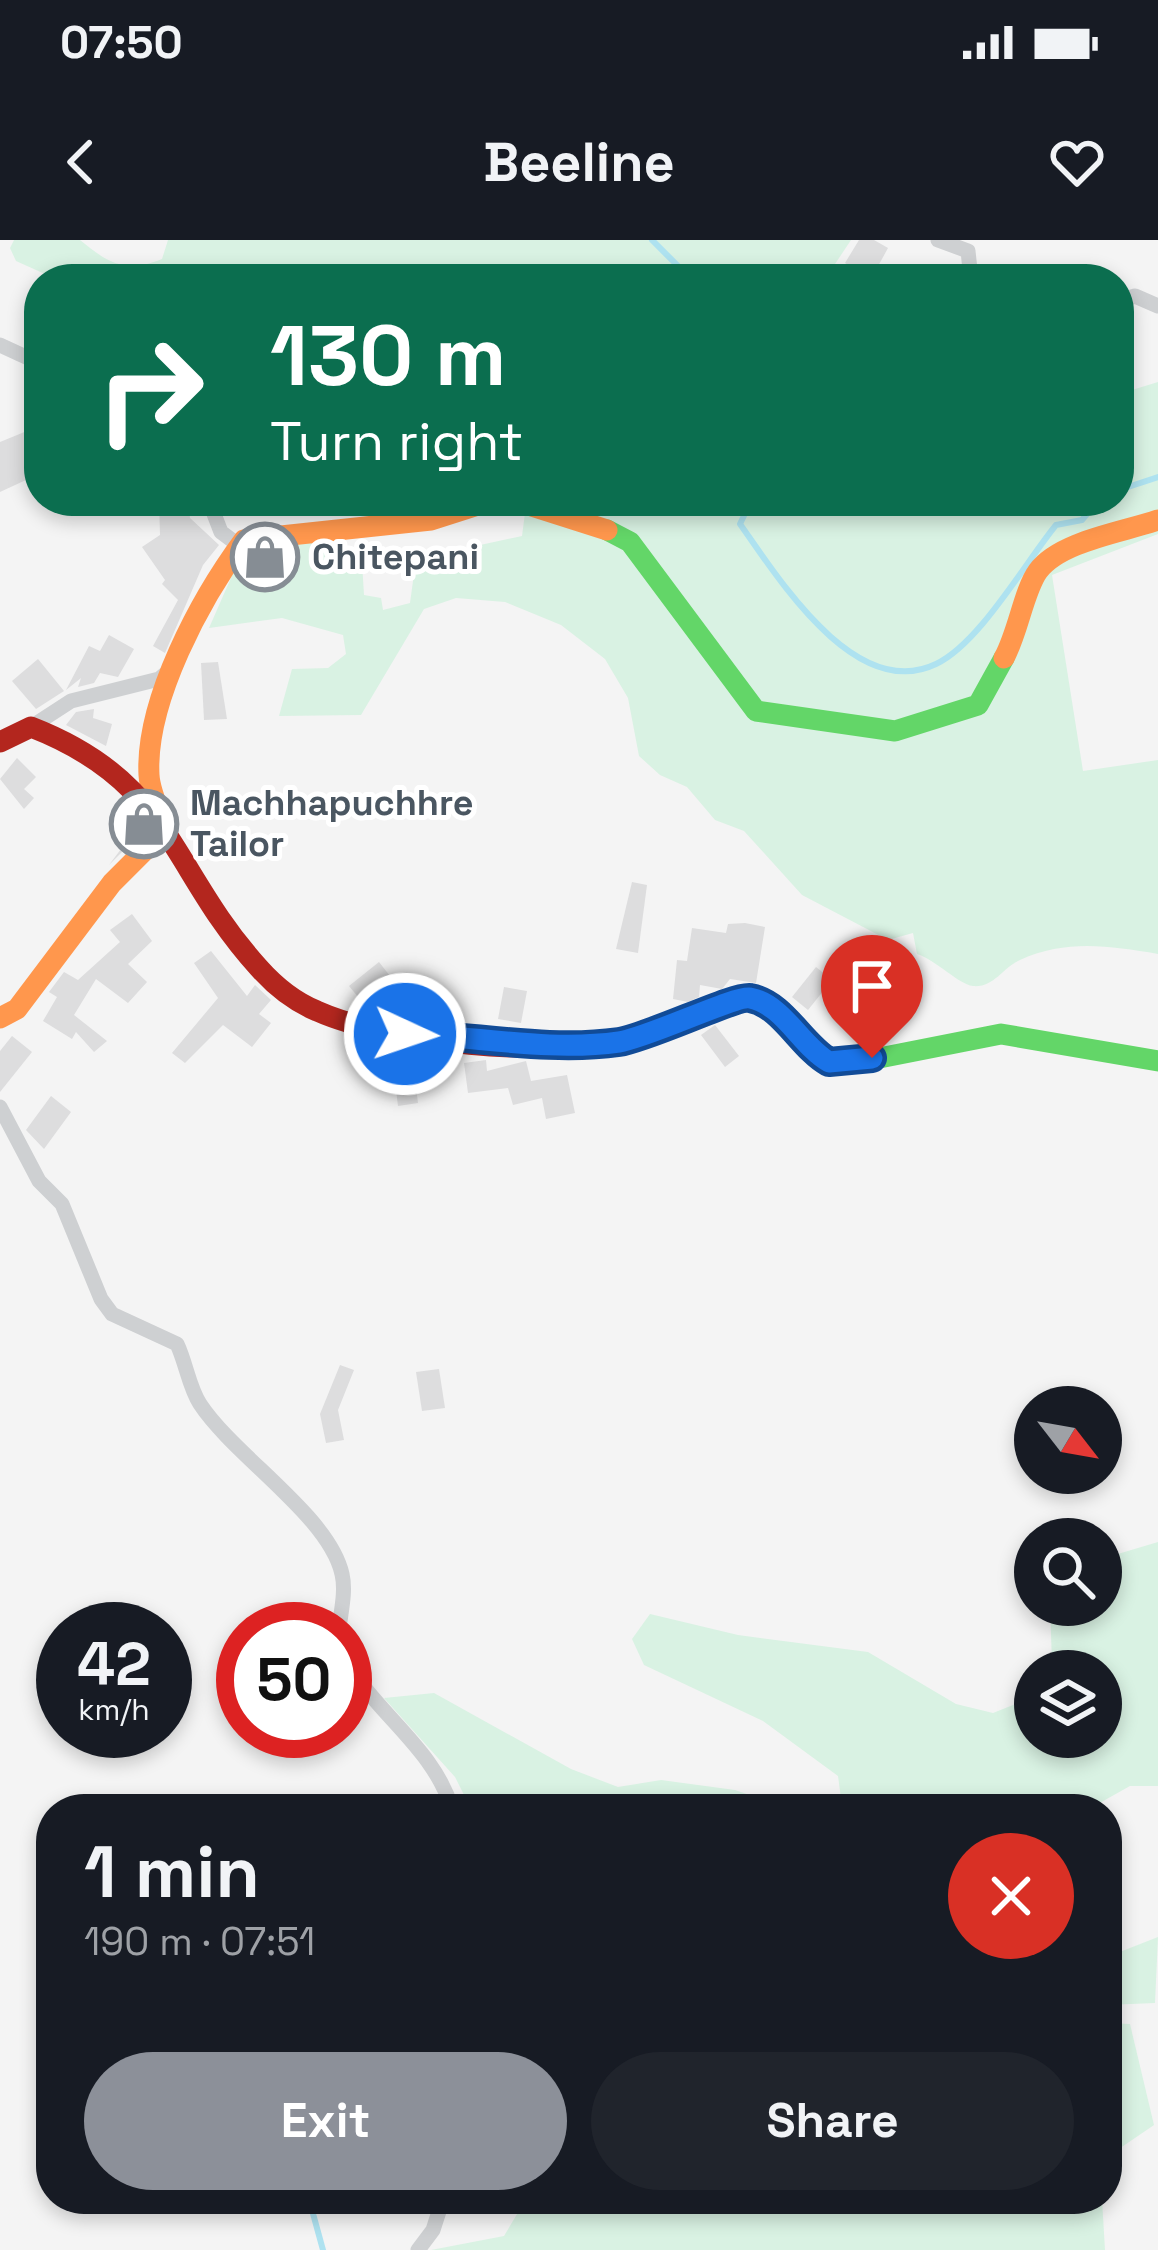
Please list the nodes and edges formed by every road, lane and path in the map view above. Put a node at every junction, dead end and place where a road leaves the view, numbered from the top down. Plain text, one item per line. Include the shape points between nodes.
1 (938, 240) edge
2 (970, 245) edge
3 (215, 516) edge
4 (444, 516) edge
5 (570, 516) edge
6 (1158, 520) edge
7 (241, 547) junction
8 (179, 664) junction
9 (31, 727) junction
10 (0, 742) edge
11 (166, 829) junction
12 (0, 1018) edge
13 (1158, 1061) edge
14 (0, 1108) edge
15 (342, 1602) edge
16 (372, 1697) edge
17 (447, 1794) edge
18 (438, 2214) edge
19 (418, 2250) edge

1 - 2 street
3 - 7 street
4 - 7 street via 284,532
5 - 6 street via 630,542 756,711 895,731 978,706 1019,632 1037,572 1058,555
7 - 8 street via 208,589
8 - 9 street via 159,679 71,701
8 - 11 street via 150,743 149,780
9 - 10 street
9 - 11 street via 104,764
11 - 12 street via 112,883 29,995
11 - 13 street via 201,895 277,984 344,1022 575,1045 662,1032 751,998 829,1062 1001,1034
14 - 15 street via 30,1167 62,1204 101,1299 112,1314 177,1344 198,1401 329,1545
16 - 17 street via 441,1776
18 - 19 street

